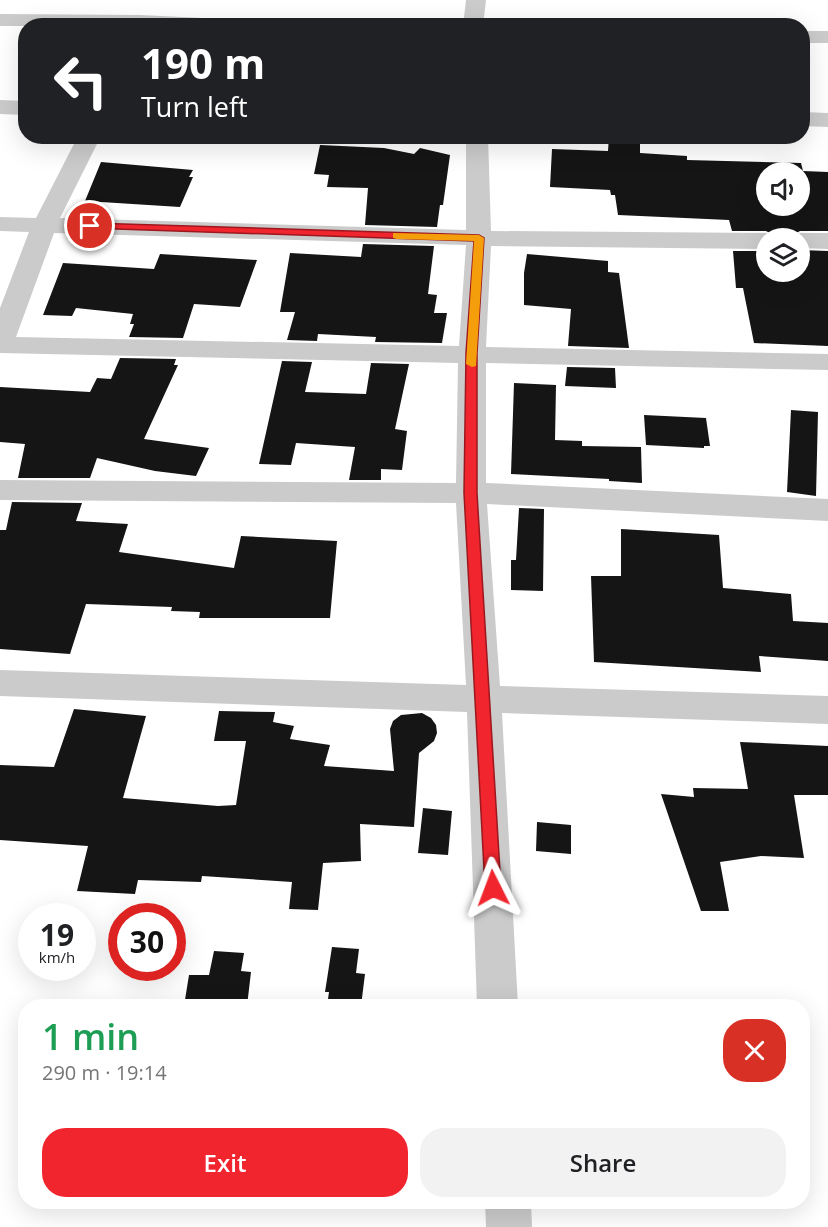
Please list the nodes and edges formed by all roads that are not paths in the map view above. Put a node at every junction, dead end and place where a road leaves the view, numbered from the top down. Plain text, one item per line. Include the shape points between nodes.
1 (148, 0) edge
2 (476, 0) edge
3 (141, 18) edge
4 (474, 18) edge
5 (0, 21) edge
6 (18, 21) edge
7 (810, 37) edge
8 (828, 37) edge
9 (0, 107) edge
10 (18, 108) edge
11 (810, 119) edge
12 (828, 120) edge
13 (86, 144) edge
14 (477, 144) edge
15 (0, 224) edge
16 (45, 225) junction
17 (479, 238) junction
18 (756, 241) edge
19 (810, 241) edge
20 (828, 242) edge
21 (0, 344) edge
22 (472, 353) junction
23 (828, 362) edge
24 (0, 490) edge
25 (471, 493) junction
26 (828, 510) edge
27 (0, 682) edge
28 (484, 698) junction
29 (828, 710) edge
30 (498, 999) edge
31 (508, 1209) edge
32 (509, 1227) edge

1 - 3 street
2 - 4 street
5 - 6 street
7 - 8 street
9 - 10 street
11 - 12 street
13 - 16 street
14 - 17 street
15 - 16 street
16 - 17 street
16 - 21 street
17 - 18 street
17 - 22 street
19 - 20 street
21 - 22 street
22 - 23 street
22 - 25 street
24 - 25 street
25 - 26 street
25 - 28 street
27 - 28 street
28 - 29 street
28 - 30 street
31 - 32 street

